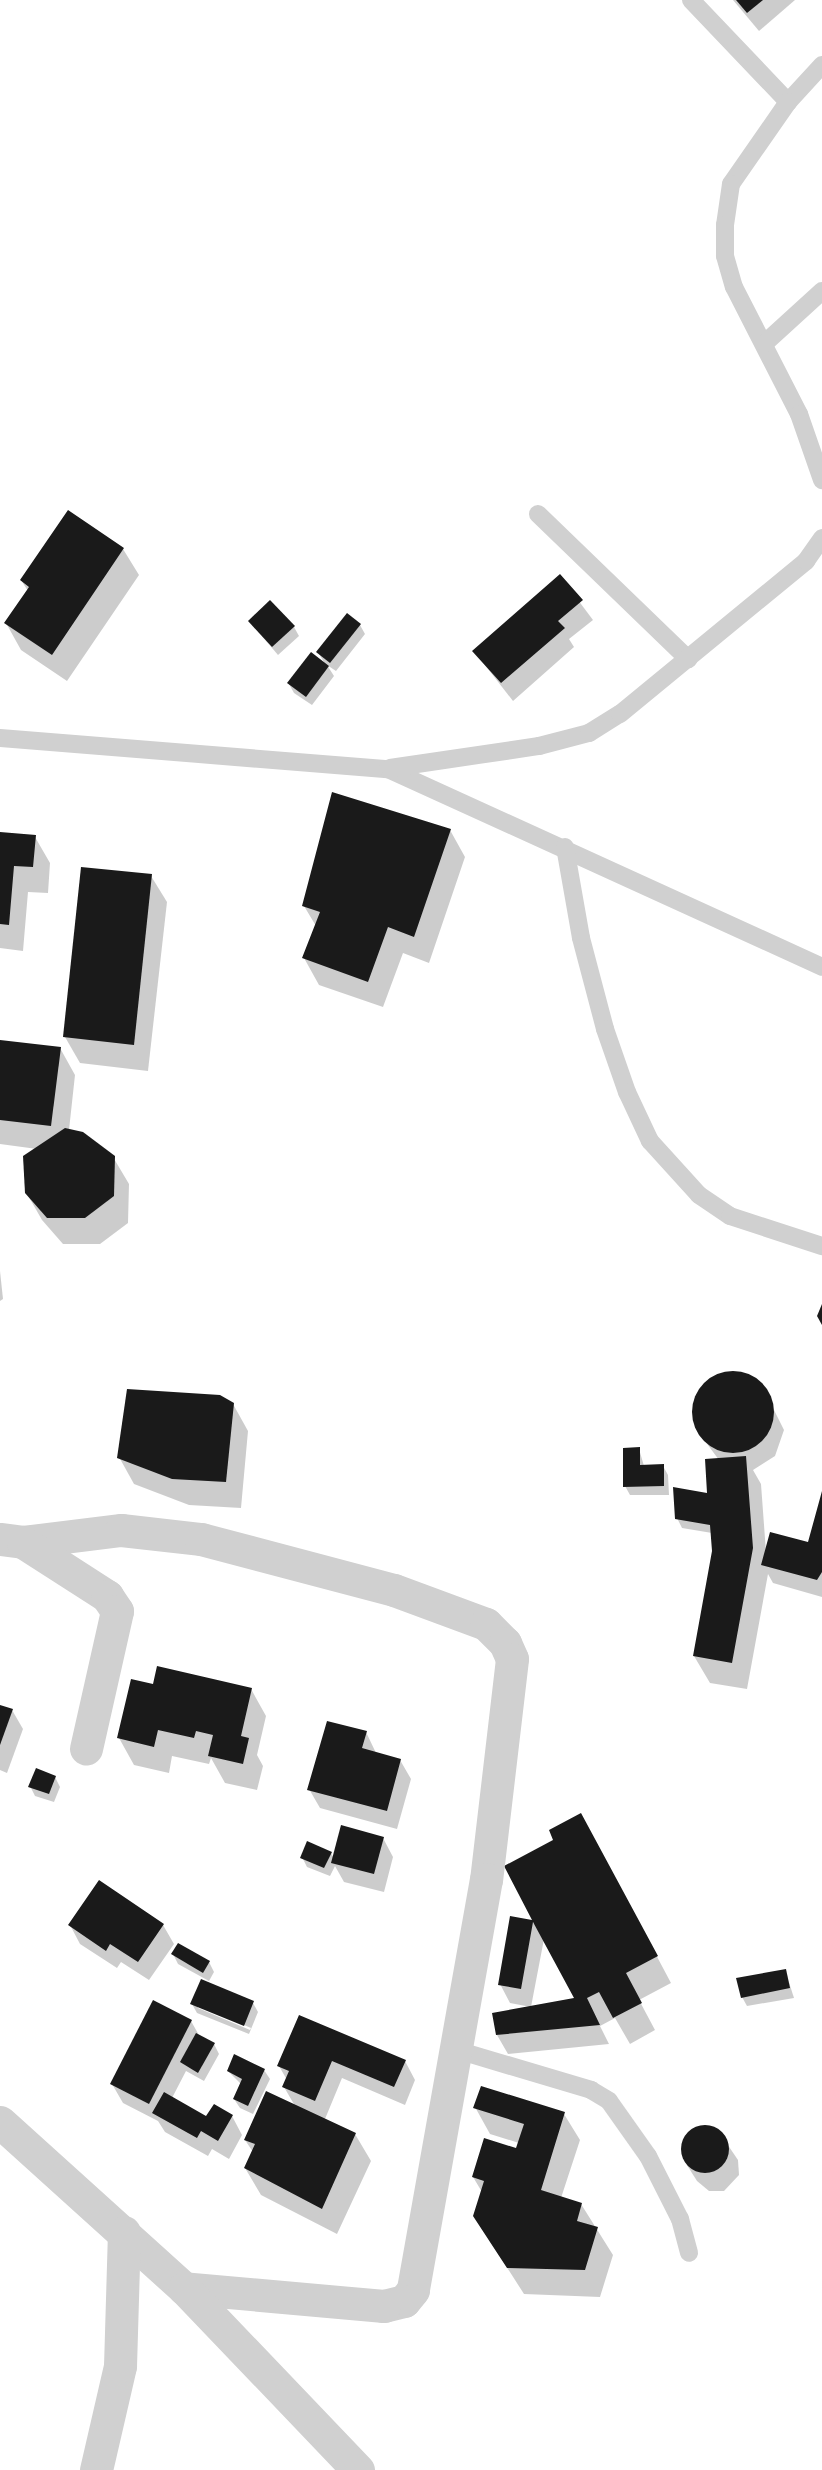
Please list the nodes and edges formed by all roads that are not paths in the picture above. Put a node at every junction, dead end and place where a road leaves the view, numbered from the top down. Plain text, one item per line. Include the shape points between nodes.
1 (691, 0) edge
2 (822, 65) edge
3 (788, 102) junction
4 (822, 291) edge
5 (765, 343) junction
6 (822, 480) edge
7 (538, 514) dead end
8 (822, 538) edge
9 (688, 659) junction
10 (0, 738) edge
11 (388, 769) junction
12 (565, 847) junction
13 (822, 967) edge
14 (822, 1246) edge
15 (12, 1540) edge
16 (86, 1749) dead end
17 (458, 2050) junction
18 (0, 2122) edge
19 (124, 2232) junction
20 (689, 2253) dead end
21 (184, 2288) junction
22 (96, 2470) edge
23 (358, 2470) edge

1 - 3 lane
2 - 3 lane
3 - 5 lane via 731,183 725,225 725,256 735,287
4 - 5 lane
5 - 6 lane via 798,414
7 - 9 lane
8 - 9 lane via 806,561
9 - 11 lane via 620,714 589,733 539,746
10 - 11 lane
11 - 12 lane
12 - 13 lane
12 - 14 lane via 581,938 605,1029 627,1092 650,1141 699,1195 730,1216
15 - 16 street via 106,1596 117,1611
15 - 17 street via 121,1530 201,1539 394,1590 486,1624 505,1643 512,1659 501,1775
17 - 20 lane via 591,2090 609,2101 648,2156 680,2219
17 - 21 street via 417,2279 404,2301 384,2306
18 - 19 street
19 - 21 street
19 - 22 street via 120,2366
21 - 23 street

